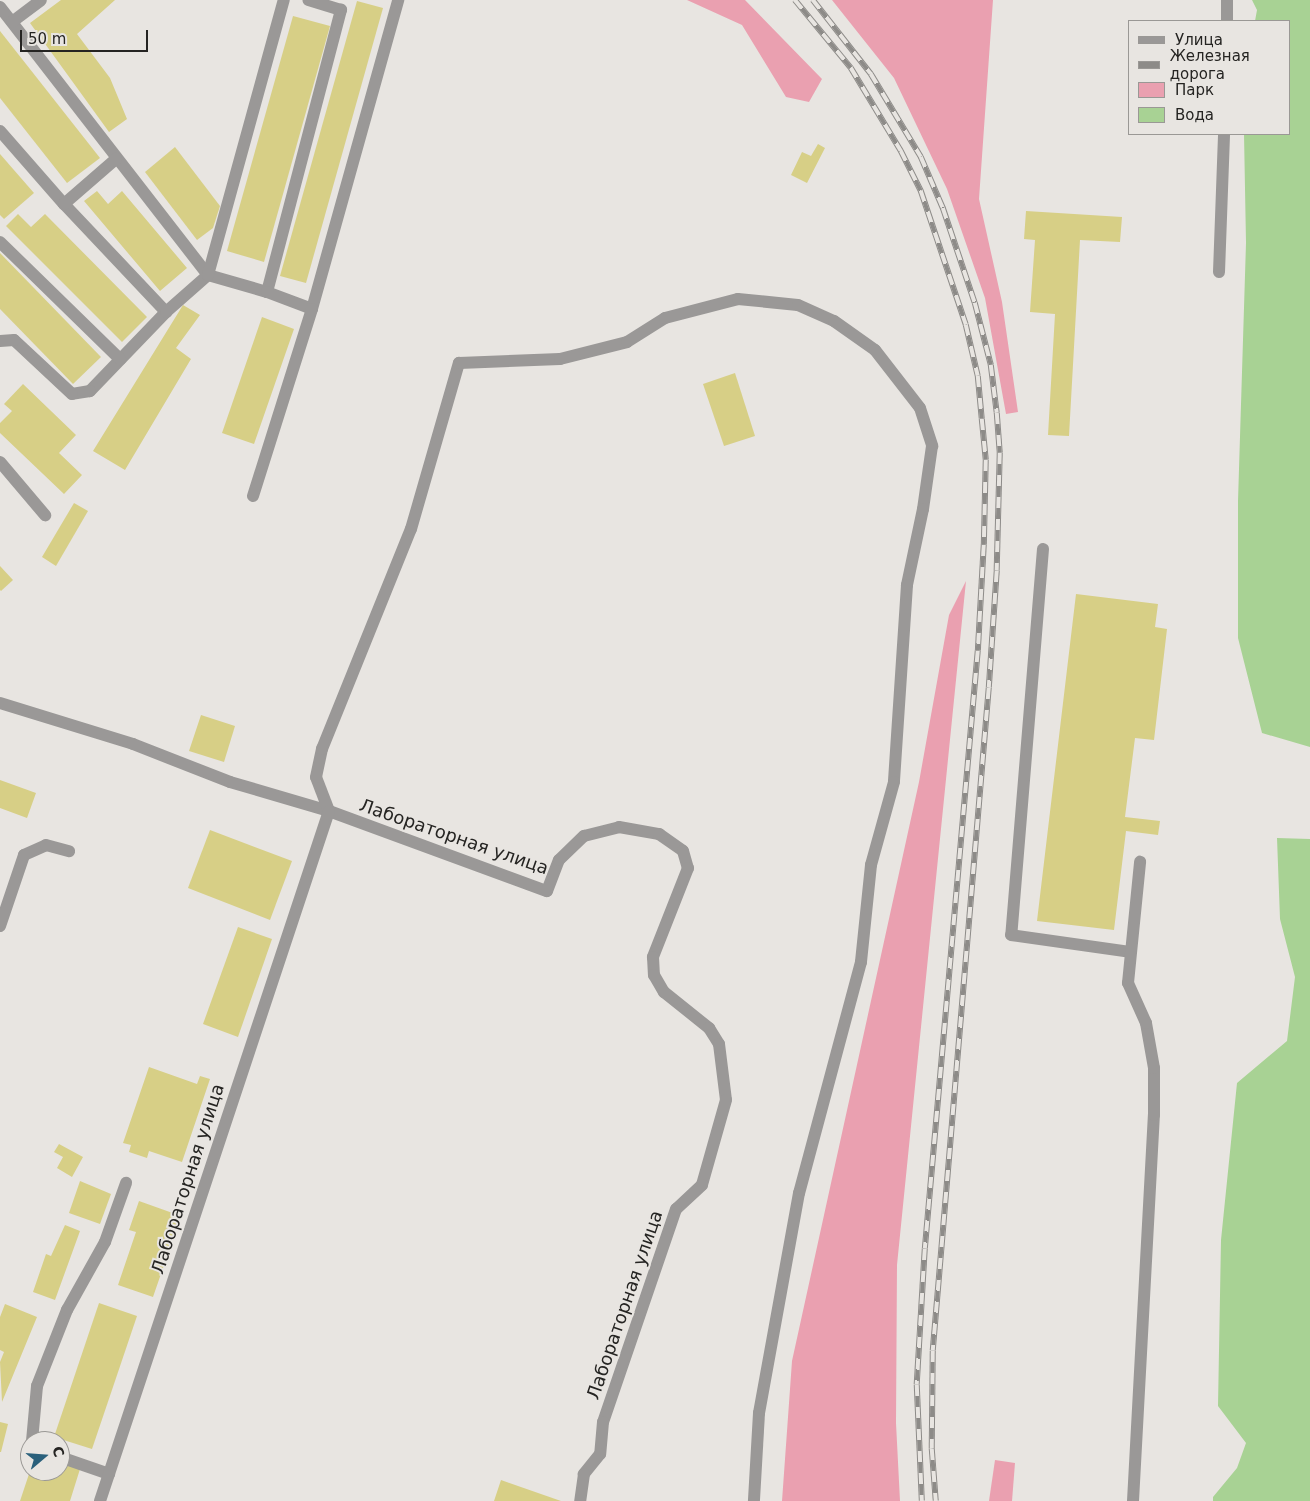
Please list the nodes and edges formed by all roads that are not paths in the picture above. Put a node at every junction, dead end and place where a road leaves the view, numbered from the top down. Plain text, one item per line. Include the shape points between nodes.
1 (41, 0) edge
2 (284, 0) edge
3 (308, 0) edge
4 (398, 0) edge
5 (1227, 0) edge
6 (342, 5) edge
7 (0, 7) edge
8 (1227, 20) edge
9 (12, 22) junction
10 (0, 131) edge
11 (1224, 135) edge
12 (116, 159) junction
13 (64, 204) junction
14 (0, 242) edge
15 (1219, 272) dead end
16 (208, 275) junction
17 (267, 292) junction
18 (312, 309) junction
19 (166, 312) junction
20 (0, 341) edge
21 (120, 359) junction
22 (0, 462) edge
23 (253, 496) dead end
24 (46, 515) dead end
25 (1043, 549) dead end
26 (0, 703) edge
27 (329, 811) junction
28 (69, 851) dead end
29 (1140, 862) dead end
30 (0, 926) edge
31 (1130, 952) junction
32 (126, 1183) dead end
33 (33, 1431) edge
34 (70, 1460) edge
35 (109, 1474) junction
36 (100, 1501) edge
37 (580, 1501) edge
38 (754, 1501) edge
39 (1133, 1501) edge

1 - 9 street
2 - 16 street
3 - 6 street
4 - 18 street
5 - 8 street
6 - 17 street
7 - 9 street
9 - 12 street
10 - 13 street
11 - 15 street
12 - 13 street
12 - 16 street
13 - 19 street
14 - 21 street
16 - 17 street
16 - 19 street
17 - 18 street
18 - 23 street
19 - 21 street
20 - 21 street via 14,340 72,394 90,391
22 - 24 street
25 - 31 street via 1010,935
26 - 27 street, Лабораторная улица via 133,744 230,782
27 - 35 street, Лабораторная улица
27 - 37 street, Лабораторная улица via 547,891 559,860 584,836 619,827 659,834 683,851 688,868 653,957 654,975 664,992 709,1028 719,1044 726,1100 702,1185 676,1209 603,1422 600,1454 584,1474
27 - 38 street via 316,777 322,749 411,529 460,363 560,359 627,342 665,318 738,299 790,304 834,321 874,350 920,408 932,446 924,509 907,584 894,782 871,865 861,962 799,1193 759,1413
28 - 30 street via 46,845 24,855
29 - 31 street
31 - 39 street via 1128,983 1146,1023 1154,1068
32 - 33 street via 105,1242 67,1310 37,1386
34 - 35 street
35 - 36 street, Лабораторная улица

